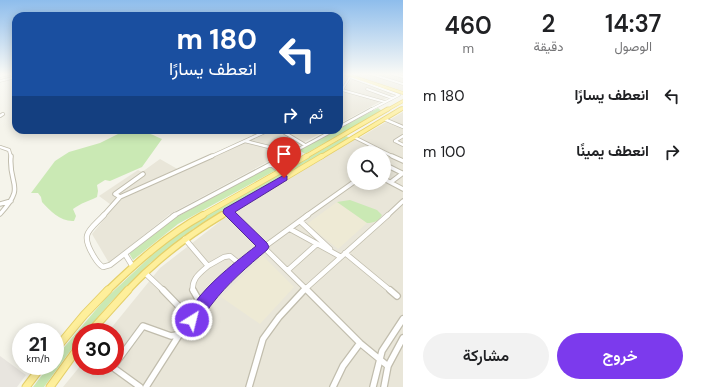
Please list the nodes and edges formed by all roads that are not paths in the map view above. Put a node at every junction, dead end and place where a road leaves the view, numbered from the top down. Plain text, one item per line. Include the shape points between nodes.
1 (350, 92) edge
2 (375, 92) edge
3 (391, 92) edge
4 (392, 98) junction
5 (387, 101) junction
6 (400, 103) edge
7 (378, 106) junction
8 (403, 108) edge
9 (387, 110) junction
10 (4, 114) dead end
11 (0, 116) edge
12 (384, 119) junction
13 (343, 125) edge
14 (403, 127) edge
15 (260, 134) edge
16 (287, 134) edge
17 (326, 134) edge
18 (403, 136) edge
19 (354, 137) junction
20 (245, 141) junction
21 (403, 144) edge
22 (305, 145) junction
23 (0, 147) edge
24 (284, 157) junction
25 (403, 161) edge
26 (271, 164) junction
27 (391, 167) edge
28 (280, 171) junction
29 (403, 173) edge
30 (143, 174) dead end
31 (391, 182) joint
32 (347, 187) edge
33 (403, 189) edge
34 (120, 197) junction
35 (12, 201) junction
36 (403, 202) edge
37 (0, 204) edge
38 (228, 212) junction
39 (0, 214) edge
40 (300, 221) junction
41 (290, 228) junction
42 (184, 239) junction
43 (317, 244) junction
44 (263, 247) junction
45 (345, 253) junction
46 (125, 254) junction
47 (335, 254) junction
48 (341, 257) junction
49 (241, 265) junction
50 (208, 266) junction
51 (133, 267) junction
52 (288, 270) junction
53 (145, 273) junction
54 (306, 288) junction
55 (397, 296) dead end
56 (202, 306) junction
57 (403, 319) edge
58 (192, 320) junction
59 (98, 323) edge
60 (182, 334) junction
61 (403, 338) edge
62 (64, 339) edge
63 (360, 343) junction
64 (124, 351) edge
65 (72, 356) edge
66 (379, 359) junction
67 (388, 366) junction
68 (35, 375) edge
69 (124, 375) edge
70 (26, 387) edge
71 (50, 387) edge
72 (140, 387) edge
73 (146, 387) edge
74 (249, 387) edge
75 (334, 387) edge
76 (373, 387) edge
77 (384, 387) edge

1 - 5 street
2 - 4 street
3 - 4 street via 399,95
4 - 5 street
5 - 6 street
5 - 7 street
6 - 9 main road
7 - 9 street
7 - 13 street
8 - 12 main road
9 - 28 main road
10 - 11 street
12 - 14 street
12 - 19 main road
15 - 20 street
16 - 22 street
17 - 22 street
18 - 21 street via 395,141
19 - 25 street
19 - 38 main road
20 - 24 street via 269,147
20 - 34 street
22 - 24 street
23 - 35 street via 10,153 10,165 16,187
24 - 26 street
26 - 28 street
26 - 46 street via 169,218
27 - 29 street
28 - 51 main road via 188,223
29 - 31 street
30 - 34 street via 115,194
31 - 33 street
32 - 40 street
34 - 46 street via 87,233 86,243 99,265 103,267
35 - 37 street
35 - 39 street
36 - 45 street
38 - 42 main road
38 - 44 street
40 - 41 street
40 - 47 street
41 - 43 street
41 - 44 street
42 - 50 street
42 - 53 main road
43 - 47 street
43 - 52 street
44 - 49 street
44 - 52 street
45 - 48 street
45 - 55 street
46 - 51 street
47 - 48 street
48 - 54 street
49 - 50 street via 230,256
49 - 56 street
50 - 56 street via 194,279 192,285
51 - 62 main road via 83,316
52 - 54 street
53 - 58 street via 177,302
53 - 59 main road
54 - 63 street
54 - 74 street via 263,339
56 - 58 street
57 - 66 street via 386,343
58 - 60 street
60 - 64 street via 171,336 143,326
60 - 73 street
61 - 67 street
63 - 66 street
63 - 75 street via 343,366
65 - 71 main road
66 - 67 street
66 - 76 street
67 - 77 street
68 - 70 main road
69 - 72 street

